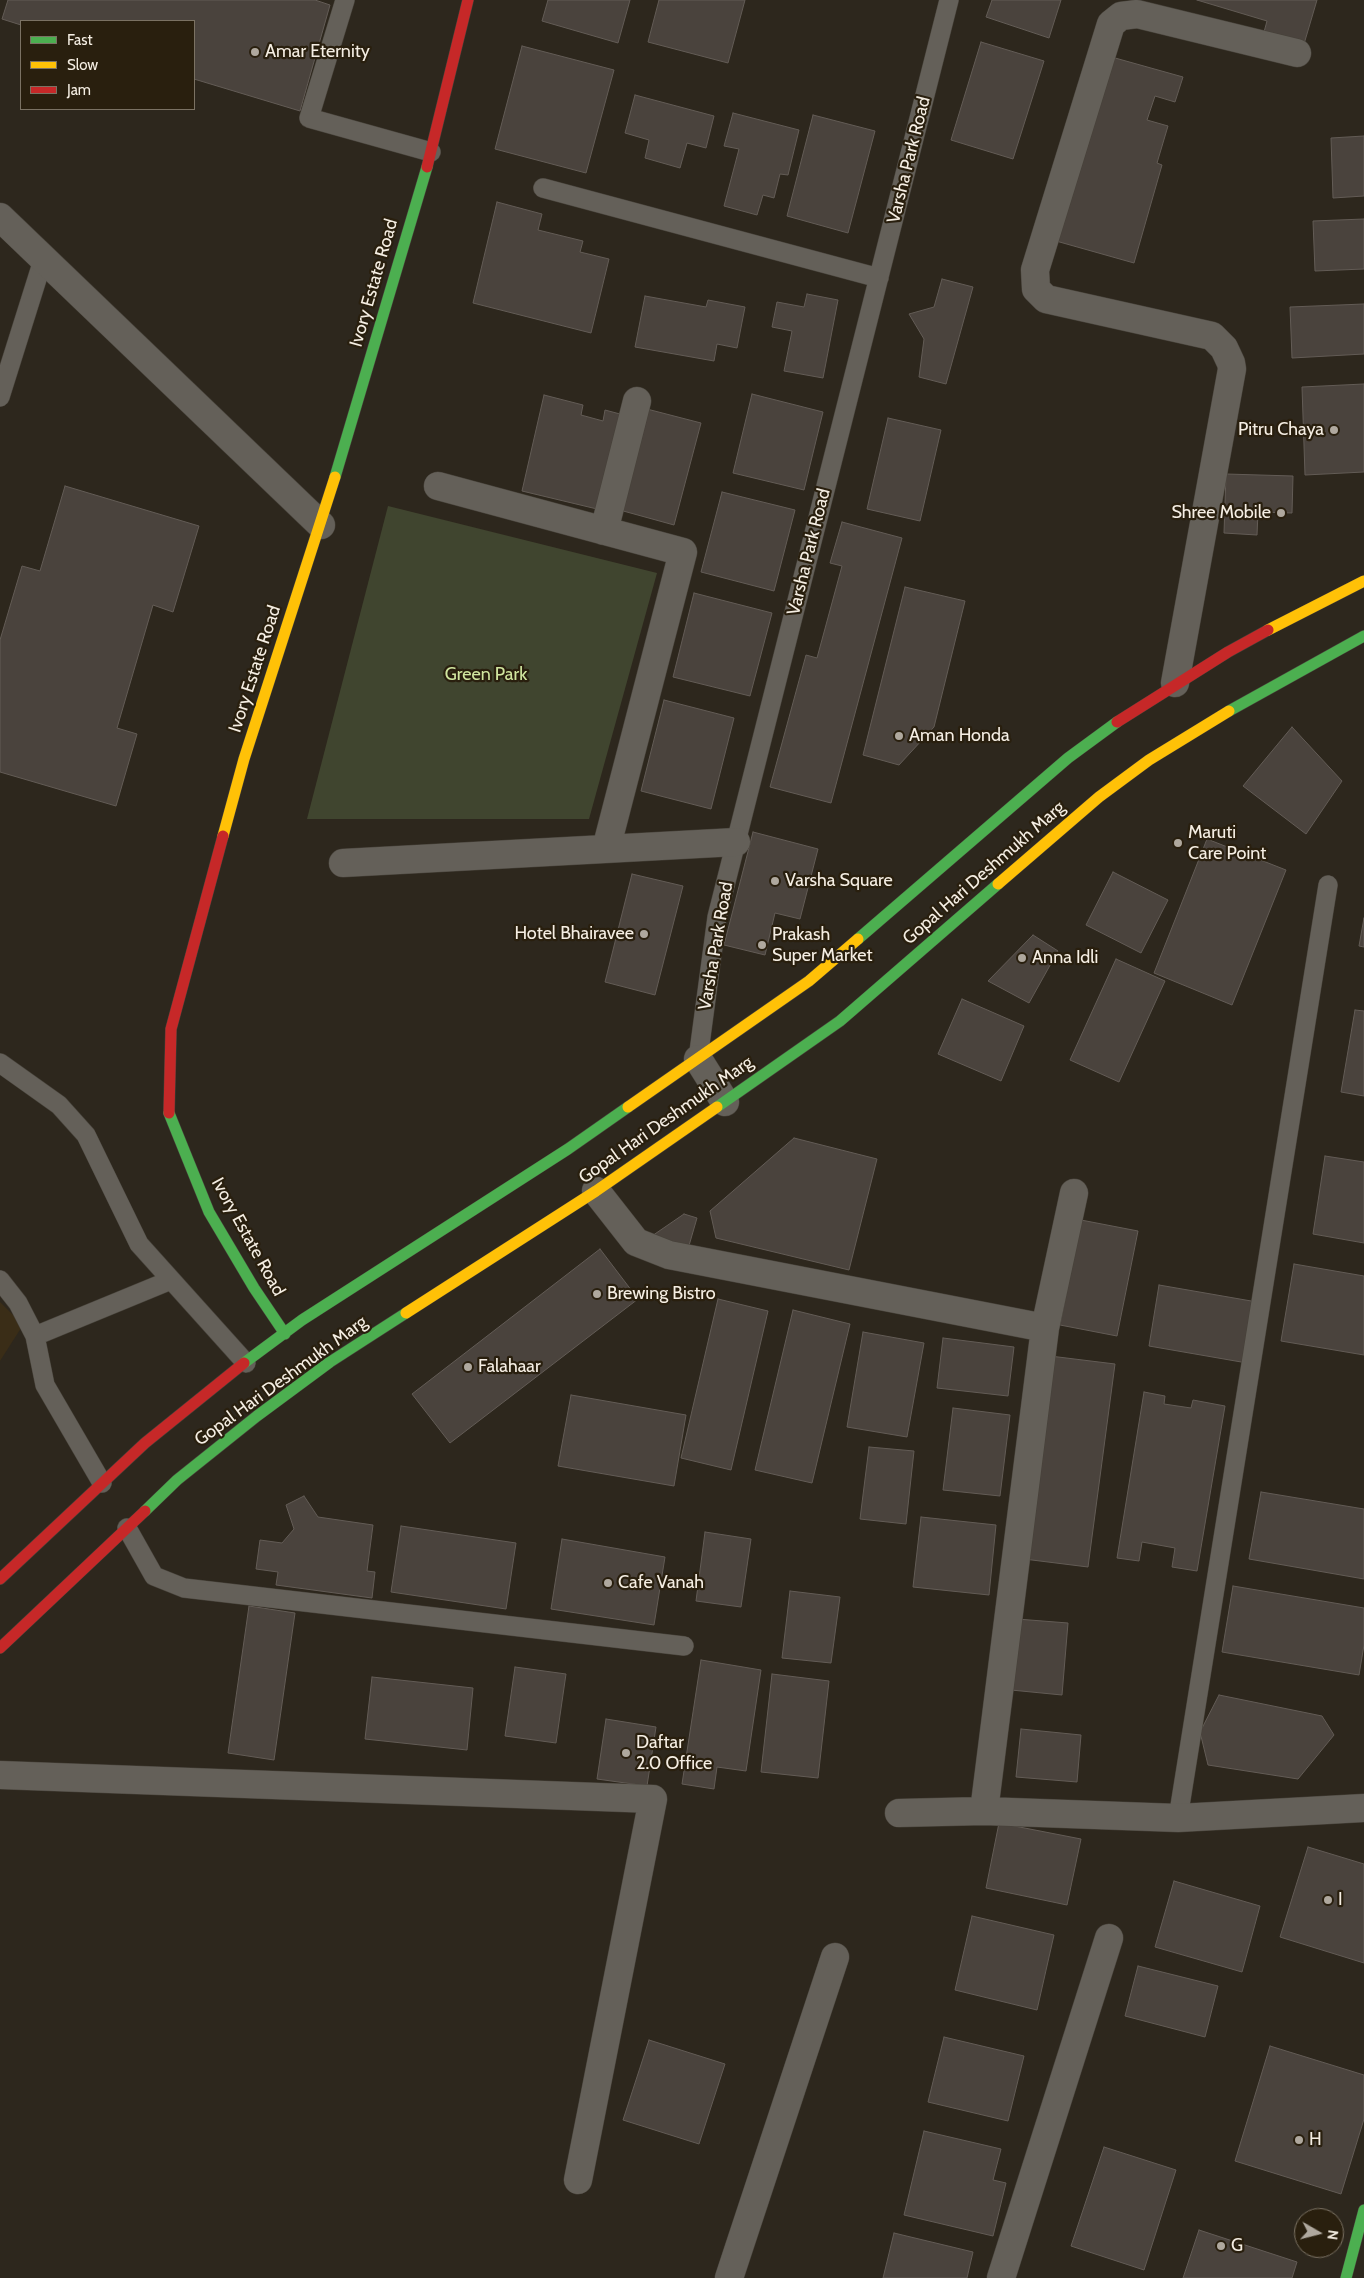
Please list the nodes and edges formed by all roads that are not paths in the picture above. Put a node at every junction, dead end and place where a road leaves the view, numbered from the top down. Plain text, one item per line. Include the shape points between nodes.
1 (346, 0) edge
2 (468, 0) edge
3 (949, 0) edge
4 (1297, 53) dead end
5 (431, 152) junction
6 (543, 188) dead end
7 (0, 217) edge
8 (43, 260) junction
9 (879, 278) junction
10 (0, 397) edge
11 (637, 401) dead end
12 (438, 486) dead end
13 (321, 525) junction
14 (604, 531) junction
15 (1364, 581) edge
16 (1364, 636) edge
17 (1175, 684) junction
18 (736, 842) junction
19 (606, 849) junction
20 (342, 863) dead end
21 (1328, 885) dead end
22 (698, 1058) junction
23 (0, 1063) edge
24 (725, 1102) junction
25 (596, 1190) junction
26 (1074, 1194) dead end
27 (0, 1280) edge
28 (171, 1280) junction
29 (1045, 1328) junction
30 (285, 1334) junction
31 (35, 1336) junction
32 (246, 1363) junction
33 (102, 1484) junction
34 (127, 1528) junction
35 (0, 1579) edge
36 (684, 1646) dead end
37 (0, 1648) edge
38 (0, 1775) edge
39 (1362, 1801) edge
40 (984, 1811) junction
41 (899, 1813) dead end
42 (1178, 1818) junction
43 (1109, 1938) dead end
44 (835, 1957) dead end
45 (578, 2180) dead end
46 (1364, 2210) edge
47 (730, 2278) edge
48 (1001, 2278) edge
49 (1346, 2278) edge

1 - 5 lane via 309,118
2 - 5 main road, Ivory Estate Road
3 - 9 lane, Varsha Park Road
4 - 17 street via 1137,14 1121,16 1111,24 1035,270 1036,289 1046,299 1212,336 1224,348 1231,363
5 - 13 main road, Ivory Estate Road
6 - 9 lane
7 - 8 street
8 - 10 lane
8 - 13 street
9 - 18 lane, Varsha Park Road
11 - 14 street
12 - 14 street
13 - 30 main road, Ivory Estate Road via 244,759 171,1029 169,1117 209,1212
14 - 19 street via 682,552
15 - 17 main road, Gopal Hari Deshmukh Marg via 1316,604
16 - 24 main road, Gopal Hari Deshmukh Marg via 1252,696 1149,760 1099,797 840,1021
17 - 22 main road, Gopal Hari Deshmukh Marg via 1068,758 809,982
18 - 19 street
18 - 22 lane, Varsha Park Road via 717,916
19 - 20 street
21 - 42 lane
22 - 24 street
22 - 30 main road, Gopal Hari Deshmukh Marg via 568,1150
23 - 28 lane via 59,1105 86,1135 139,1244
24 - 25 main road, Gopal Hari Deshmukh Marg
25 - 29 street via 636,1242 669,1254
25 - 34 main road, Gopal Hari Deshmukh Marg via 330,1362 177,1480
26 - 29 street
27 - 31 lane via 18,1303
28 - 31 lane
28 - 32 lane
29 - 40 street
30 - 32 main road, Gopal Hari Deshmukh Marg
31 - 33 lane via 44,1384
32 - 33 main road, Gopal Hari Deshmukh Marg via 145,1443
33 - 35 main road, Gopal Hari Deshmukh Marg
34 - 36 lane via 154,1576 184,1588
34 - 37 main road, Gopal Hari Deshmukh Marg
38 - 45 street via 653,1799
39 - 42 street
40 - 41 street
40 - 42 street
43 - 48 street
44 - 47 street
46 - 49 main road

